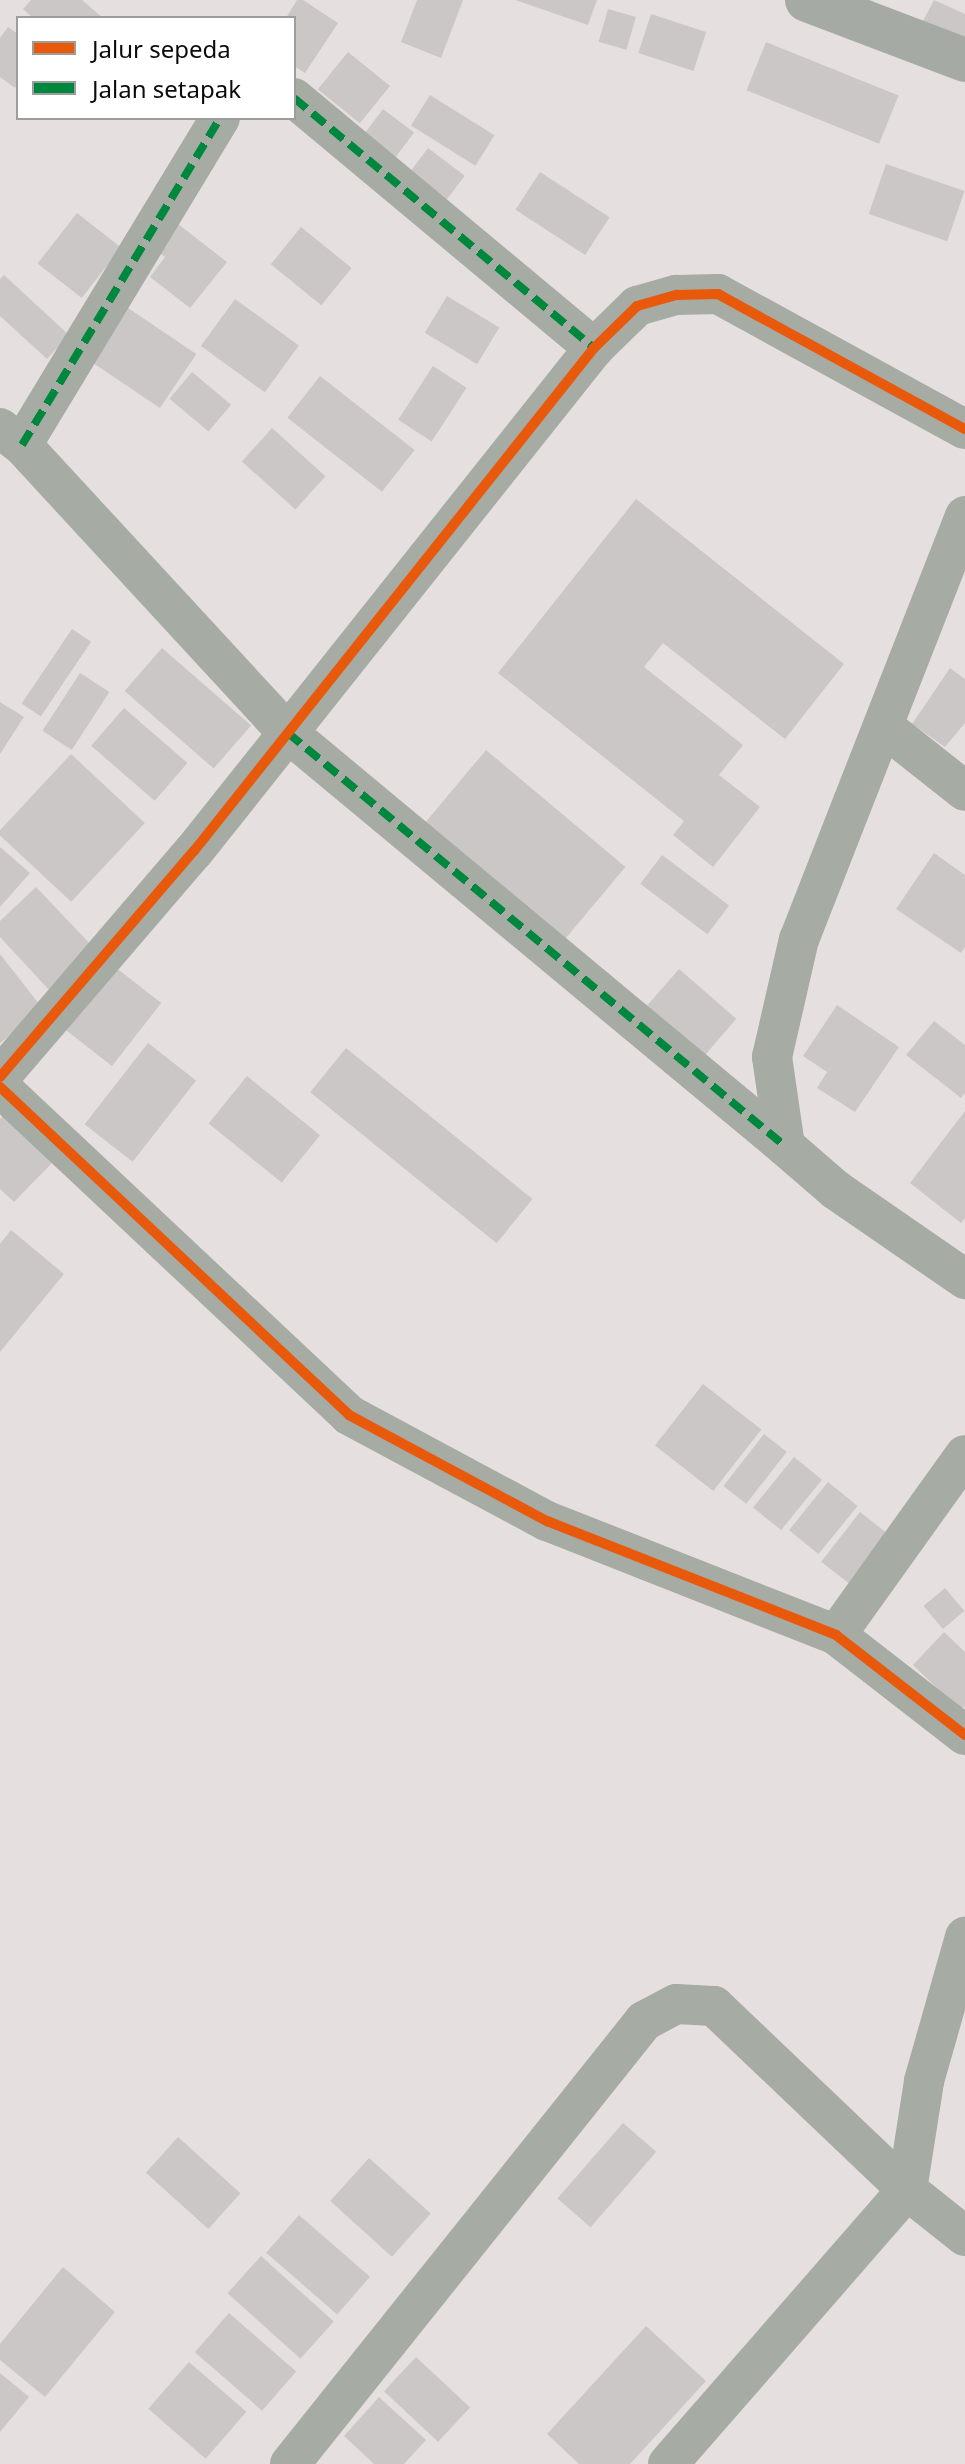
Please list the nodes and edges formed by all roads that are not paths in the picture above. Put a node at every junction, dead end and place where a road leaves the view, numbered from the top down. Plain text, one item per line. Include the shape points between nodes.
1 (807, 0) edge
2 (965, 60) edge
3 (296, 100) edge
4 (219, 120) edge
5 (594, 348) junction
6 (965, 429) edge
7 (11, 436) edge
8 (963, 524) edge
9 (884, 727) junction
10 (288, 733) junction
11 (965, 791) edge
12 (0, 1077) edge
13 (0, 1087) edge
14 (785, 1146) junction
15 (965, 1279) edge
16 (965, 1455) edge
17 (836, 1635) junction
18 (965, 1735) edge
19 (965, 1937) edge
20 (907, 2190) junction
21 (965, 2236) edge
22 (290, 2464) edge
23 (668, 2464) edge

1 - 2 main road
3 - 5 street
4 - 7 street
5 - 6 street via 637,306 676,295 718,294
5 - 10 street
7 - 10 street
8 - 9 street
9 - 11 street
9 - 14 street via 799,939 772,1057
10 - 12 street
10 - 14 street
13 - 17 street via 349,1415 547,1521
14 - 15 street via 836,1190
16 - 17 street
17 - 18 street
19 - 20 street via 924,2081
20 - 21 street
20 - 22 street via 714,2006 676,2004 644,2021
20 - 23 street

